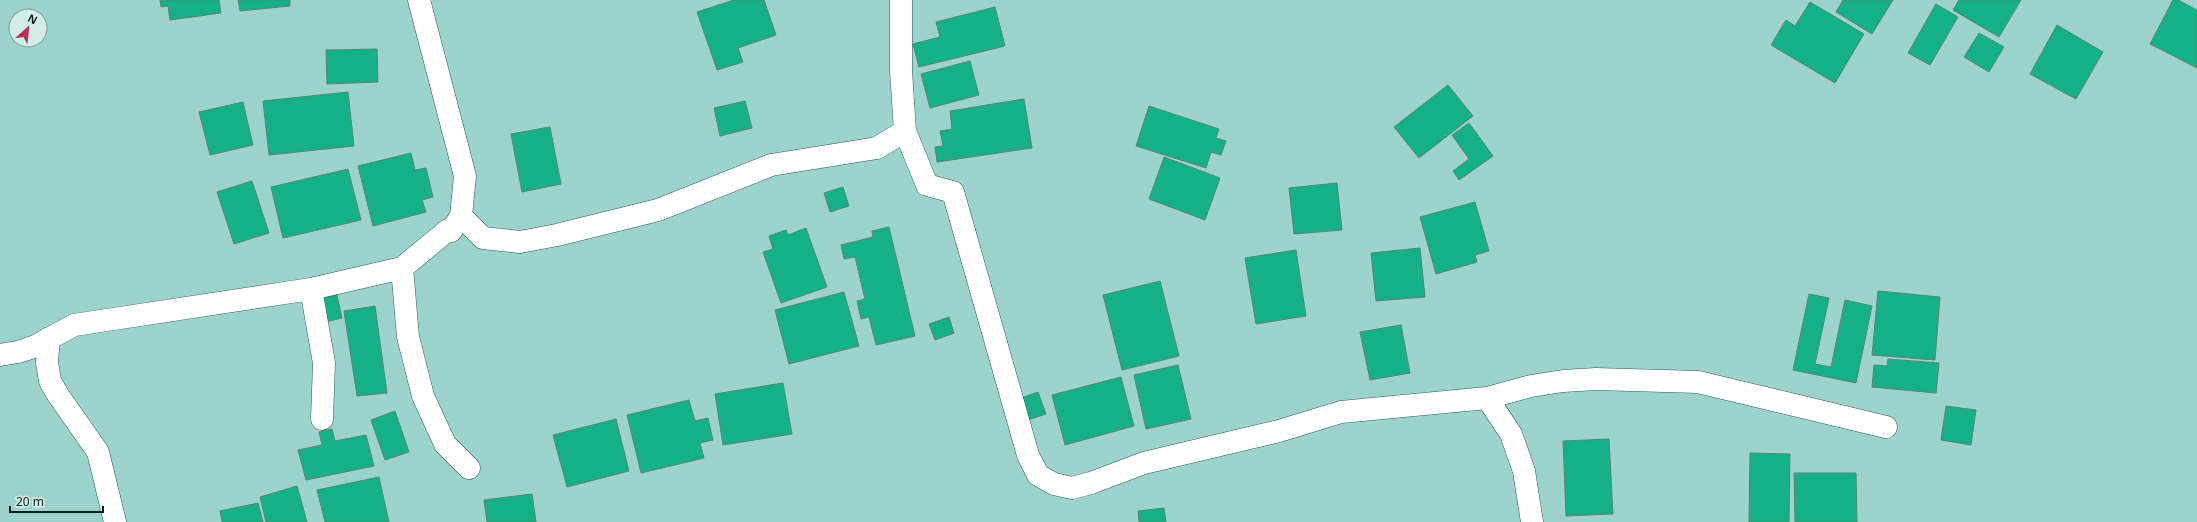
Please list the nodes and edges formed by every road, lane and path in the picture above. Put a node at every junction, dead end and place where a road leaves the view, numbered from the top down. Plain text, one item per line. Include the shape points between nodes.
1 (418, 0) edge
2 (901, 0) edge
3 (905, 131) junction
4 (461, 216) junction
5 (402, 268) junction
6 (311, 289) junction
7 (49, 338) junction
8 (0, 355) edge
9 (1487, 398) junction
10 (322, 419) dead end
11 (1886, 427) dead end
12 (469, 468) dead end
13 (115, 522) edge
14 (1532, 522) edge

1 - 4 street via 465,176
2 - 3 street via 901,71
3 - 4 street via 877,148 771,165 658,210 599,226 520,242 483,238
3 - 9 street via 926,185 953,192 1028,455 1038,475 1054,484 1072,488 1144,463 1279,431 1341,412
4 - 5 street via 451,231 448,230
5 - 6 street
5 - 12 street via 408,336 423,396 445,444
6 - 7 street via 74,325
6 - 10 street via 324,363
7 - 8 street via 18,352
7 - 13 street via 47,362 50,381 98,452
9 - 11 street via 1531,386 1563,381 1639,379 1698,382
9 - 14 street via 1511,434 1524,471

